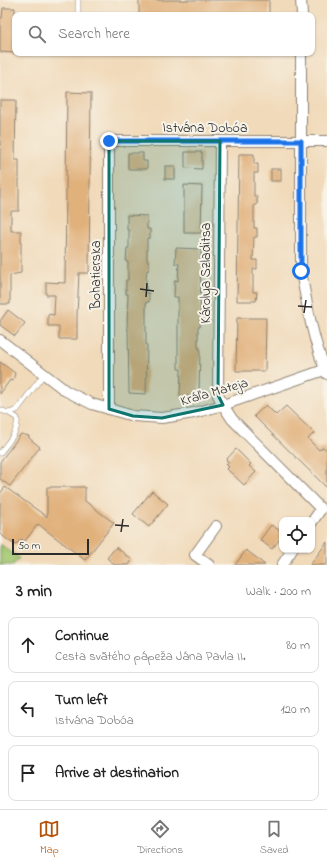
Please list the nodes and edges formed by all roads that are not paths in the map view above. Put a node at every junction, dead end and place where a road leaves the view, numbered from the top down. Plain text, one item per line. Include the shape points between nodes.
1 (78, 0) edge
2 (301, 0) edge
3 (78, 12) edge
4 (302, 12) edge
5 (301, 56) edge
6 (109, 141) joint
7 (220, 141) junction
8 (301, 141) junction
9 (327, 141) edge
10 (0, 340) edge
11 (326, 371) edge
12 (44, 374) junction
13 (223, 405) junction
14 (109, 409) junction
15 (0, 410) edge
16 (9, 413) junction
17 (0, 453) edge
18 (315, 518) edge
19 (216, 526) dead end
20 (290, 553) edge
21 (209, 565) edge
22 (282, 565) edge

1 - 3 lane
2 - 4 street
5 - 8 street
6 - 7 street, Istvána Dobóa
6 - 14 street, Bohatierska
7 - 8 street, Istvána Dobóa
7 - 13 street, Károlya Szladitsa via 218,395
8 - 9 street, Istvána Dobóa
8 - 11 street via 301,271 313,329
10 - 12 street, Kráľa Mateja
11 - 13 street, Kráľa Mateja
12 - 14 street, Kráľa Mateja via 66,391
12 - 16 lane via 17,410
13 - 14 street, Kráľa Mateja via 162,418 133,416
13 - 18 street via 232,419 321,509
15 - 16 lane
16 - 17 lane via 17,418 18,426
19 - 21 street via 195,555
20 - 22 street

